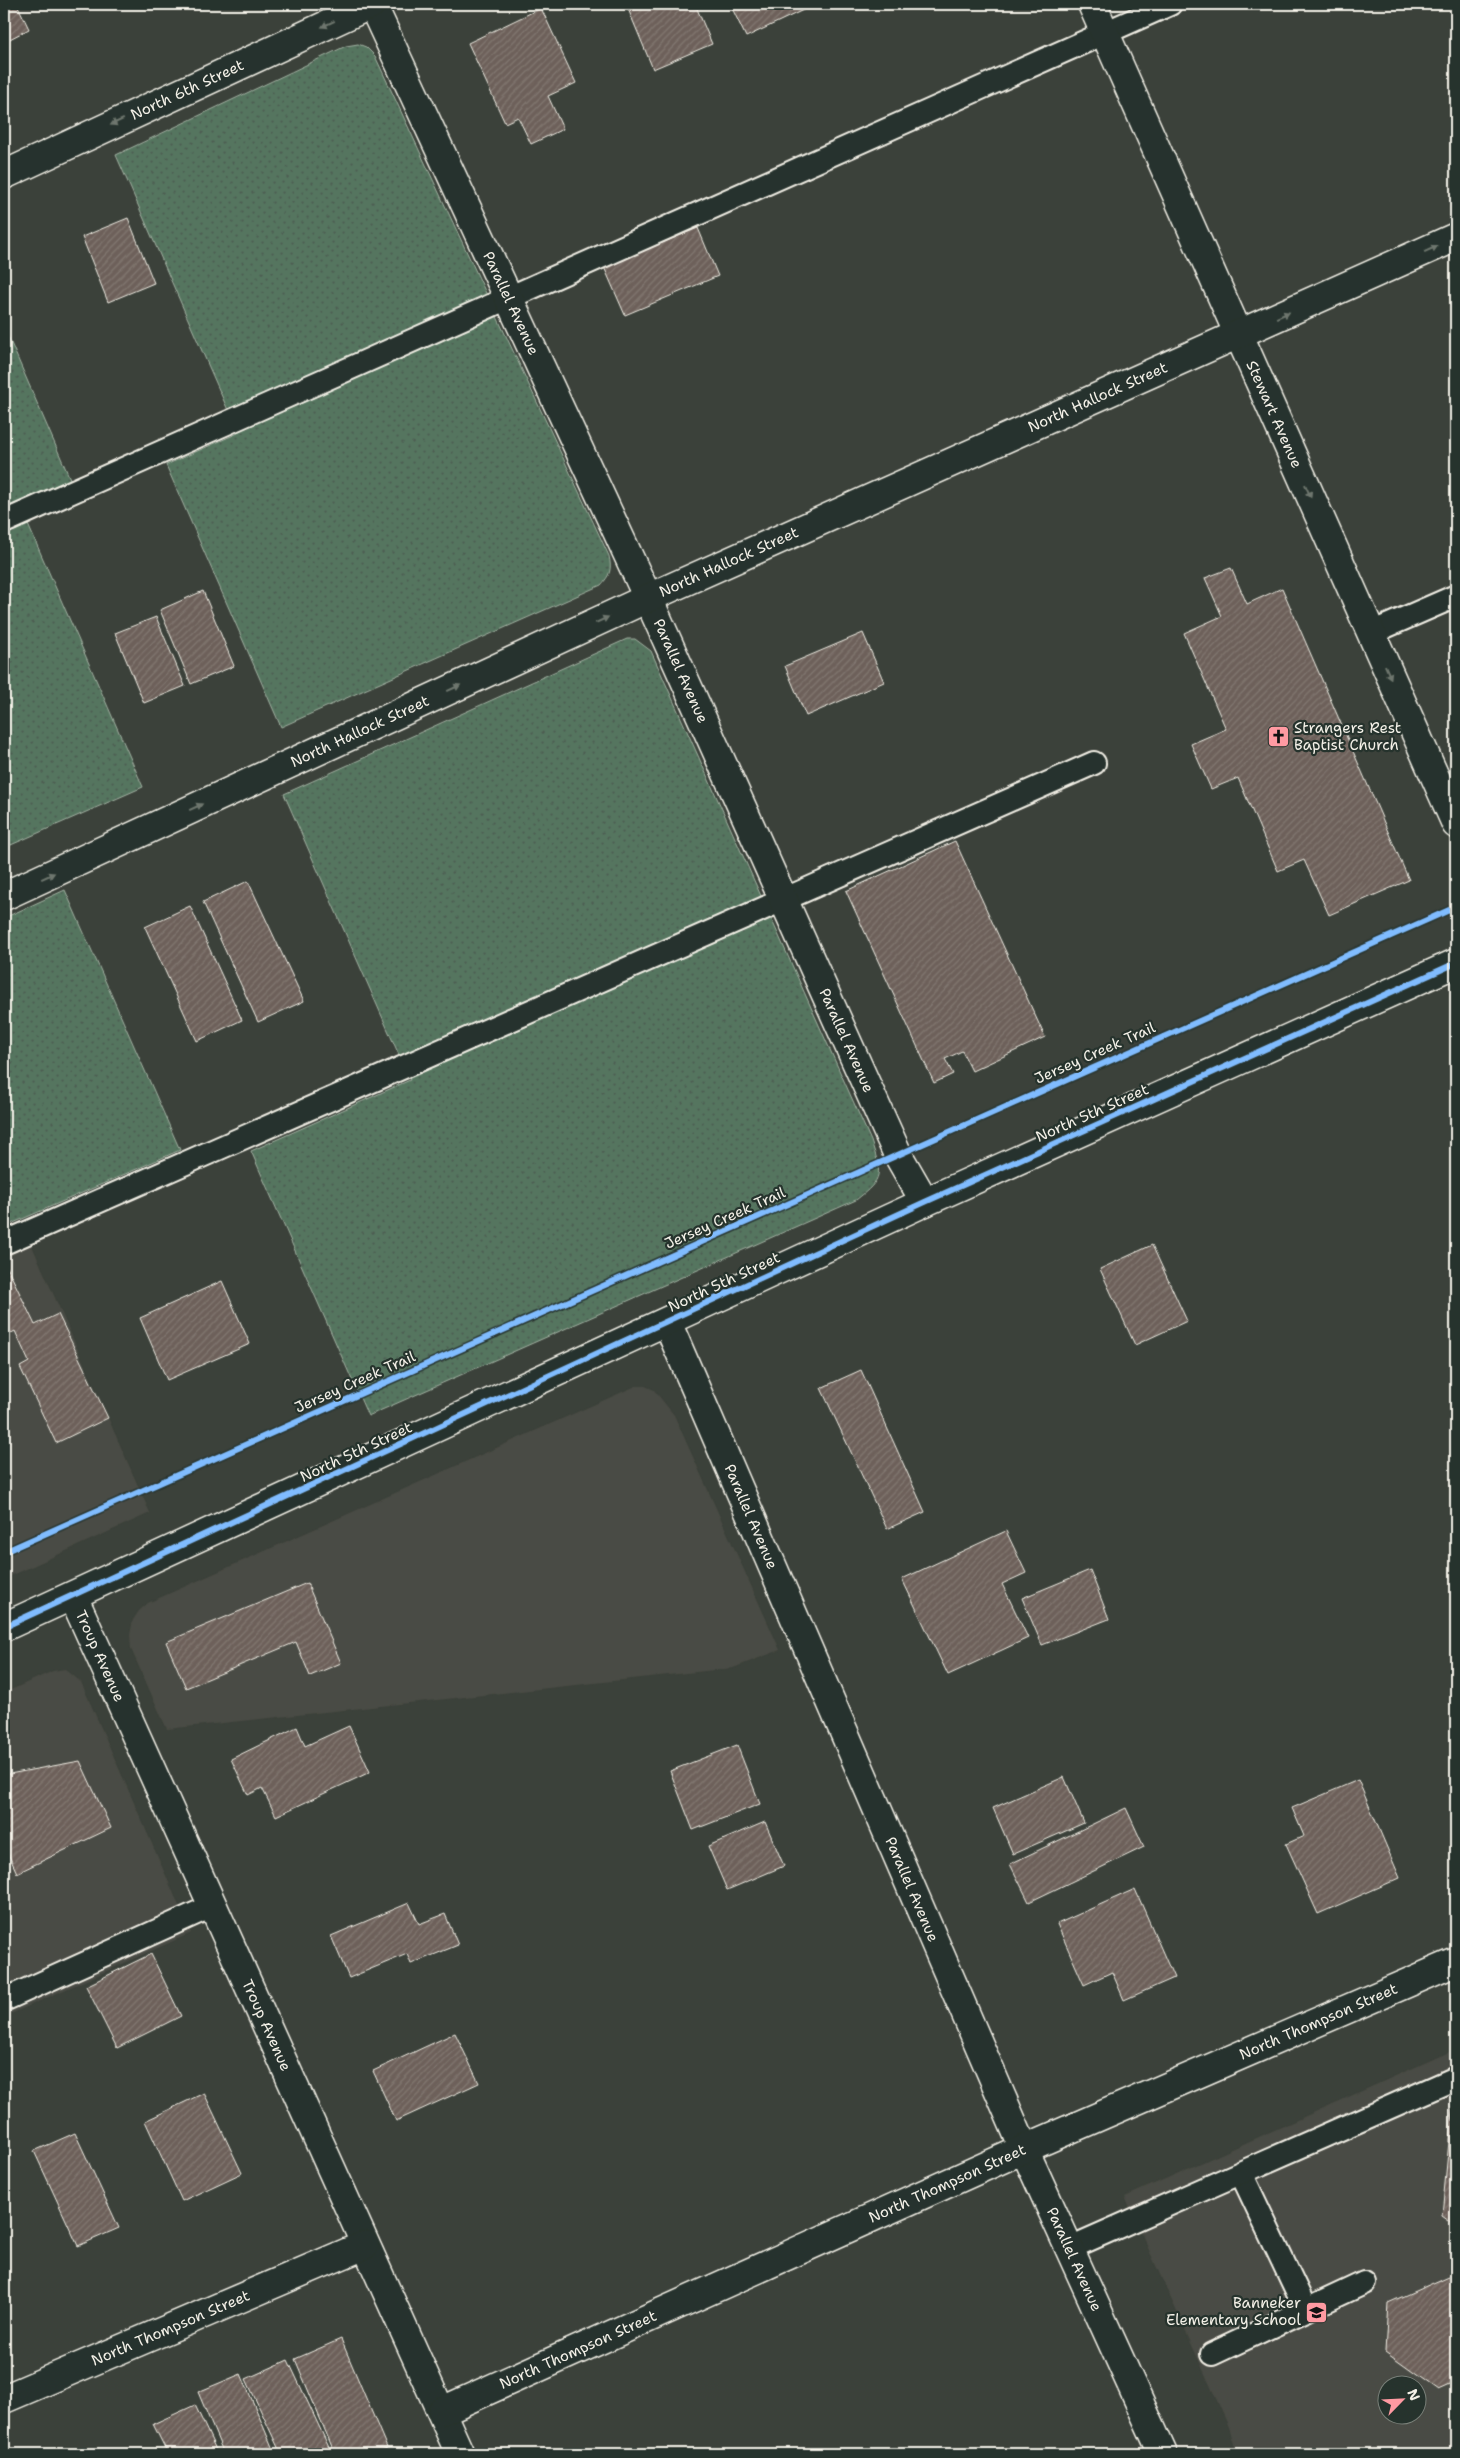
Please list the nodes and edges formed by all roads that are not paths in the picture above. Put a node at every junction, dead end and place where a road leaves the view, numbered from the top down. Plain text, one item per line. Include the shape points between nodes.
1 (372, 4) edge
2 (1092, 4) edge
3 (1170, 4) edge
4 (1105, 32) junction
5 (4, 175) edge
6 (1456, 237) edge
7 (508, 298) junction
8 (1238, 335) junction
9 (4, 522) edge
10 (1456, 596) edge
11 (648, 598) junction
12 (1371, 633) junction
13 (1094, 763) dead end
14 (1456, 824) edge
15 (4, 896) edge
16 (784, 900) junction
17 (1456, 963) edge
18 (925, 1202) junction
19 (4, 1243) edge
20 (666, 1322) junction
21 (73, 1596) junction
22 (4, 1627) edge
23 (212, 1906) junction
24 (1456, 1962) edge
25 (4, 2000) edge
26 (1456, 2078) edge
27 (1024, 2149) junction
28 (1241, 2172) junction
29 (365, 2245) junction
30 (1070, 2248) junction
31 (1364, 2283) dead end
32 (1306, 2310) junction
33 (1212, 2354) dead end
34 (4, 2399) edge
35 (442, 2411) junction
36 (460, 2454) edge
37 (1163, 2454) edge

1 -> 5 street, North 6th Street
1 - 7 street, Parallel Avenue
2 - 4 street, Stewart Avenue
3 - 4 lane
4 - 7 lane
4 - 8 street, Stewart Avenue
8 -> 6 street, North Hallock Street
7 - 9 lane
7 - 11 street, Parallel Avenue
8 - 11 street, North Hallock Street
8 -> 12 street, Stewart Avenue
10 - 12 lane
15 -> 11 street, North Hallock Street
11 - 16 street, Parallel Avenue
12 -> 14 street, Stewart Avenue
13 - 16 lane
16 - 18 street, Parallel Avenue via 898,1154
16 - 19 lane
17 - 18 street, North 5th Street
18 - 20 street, North 5th Street
20 - 21 street, North 5th Street
20 - 27 street, Parallel Avenue
21 - 22 street, North 5th Street
21 - 23 street, Troup Avenue
23 - 25 lane
23 - 29 street, Troup Avenue
24 - 27 street, North Thompson Street
26 - 28 lane
27 - 30 street, Parallel Avenue
27 - 35 street, North Thompson Street
28 - 30 lane
28 - 32 lane
29 - 34 street, North Thompson Street
29 - 35 street, Troup Avenue
30 - 37 street, Parallel Avenue
31 - 32 lane
32 - 33 lane
35 - 36 street, Troup Avenue

